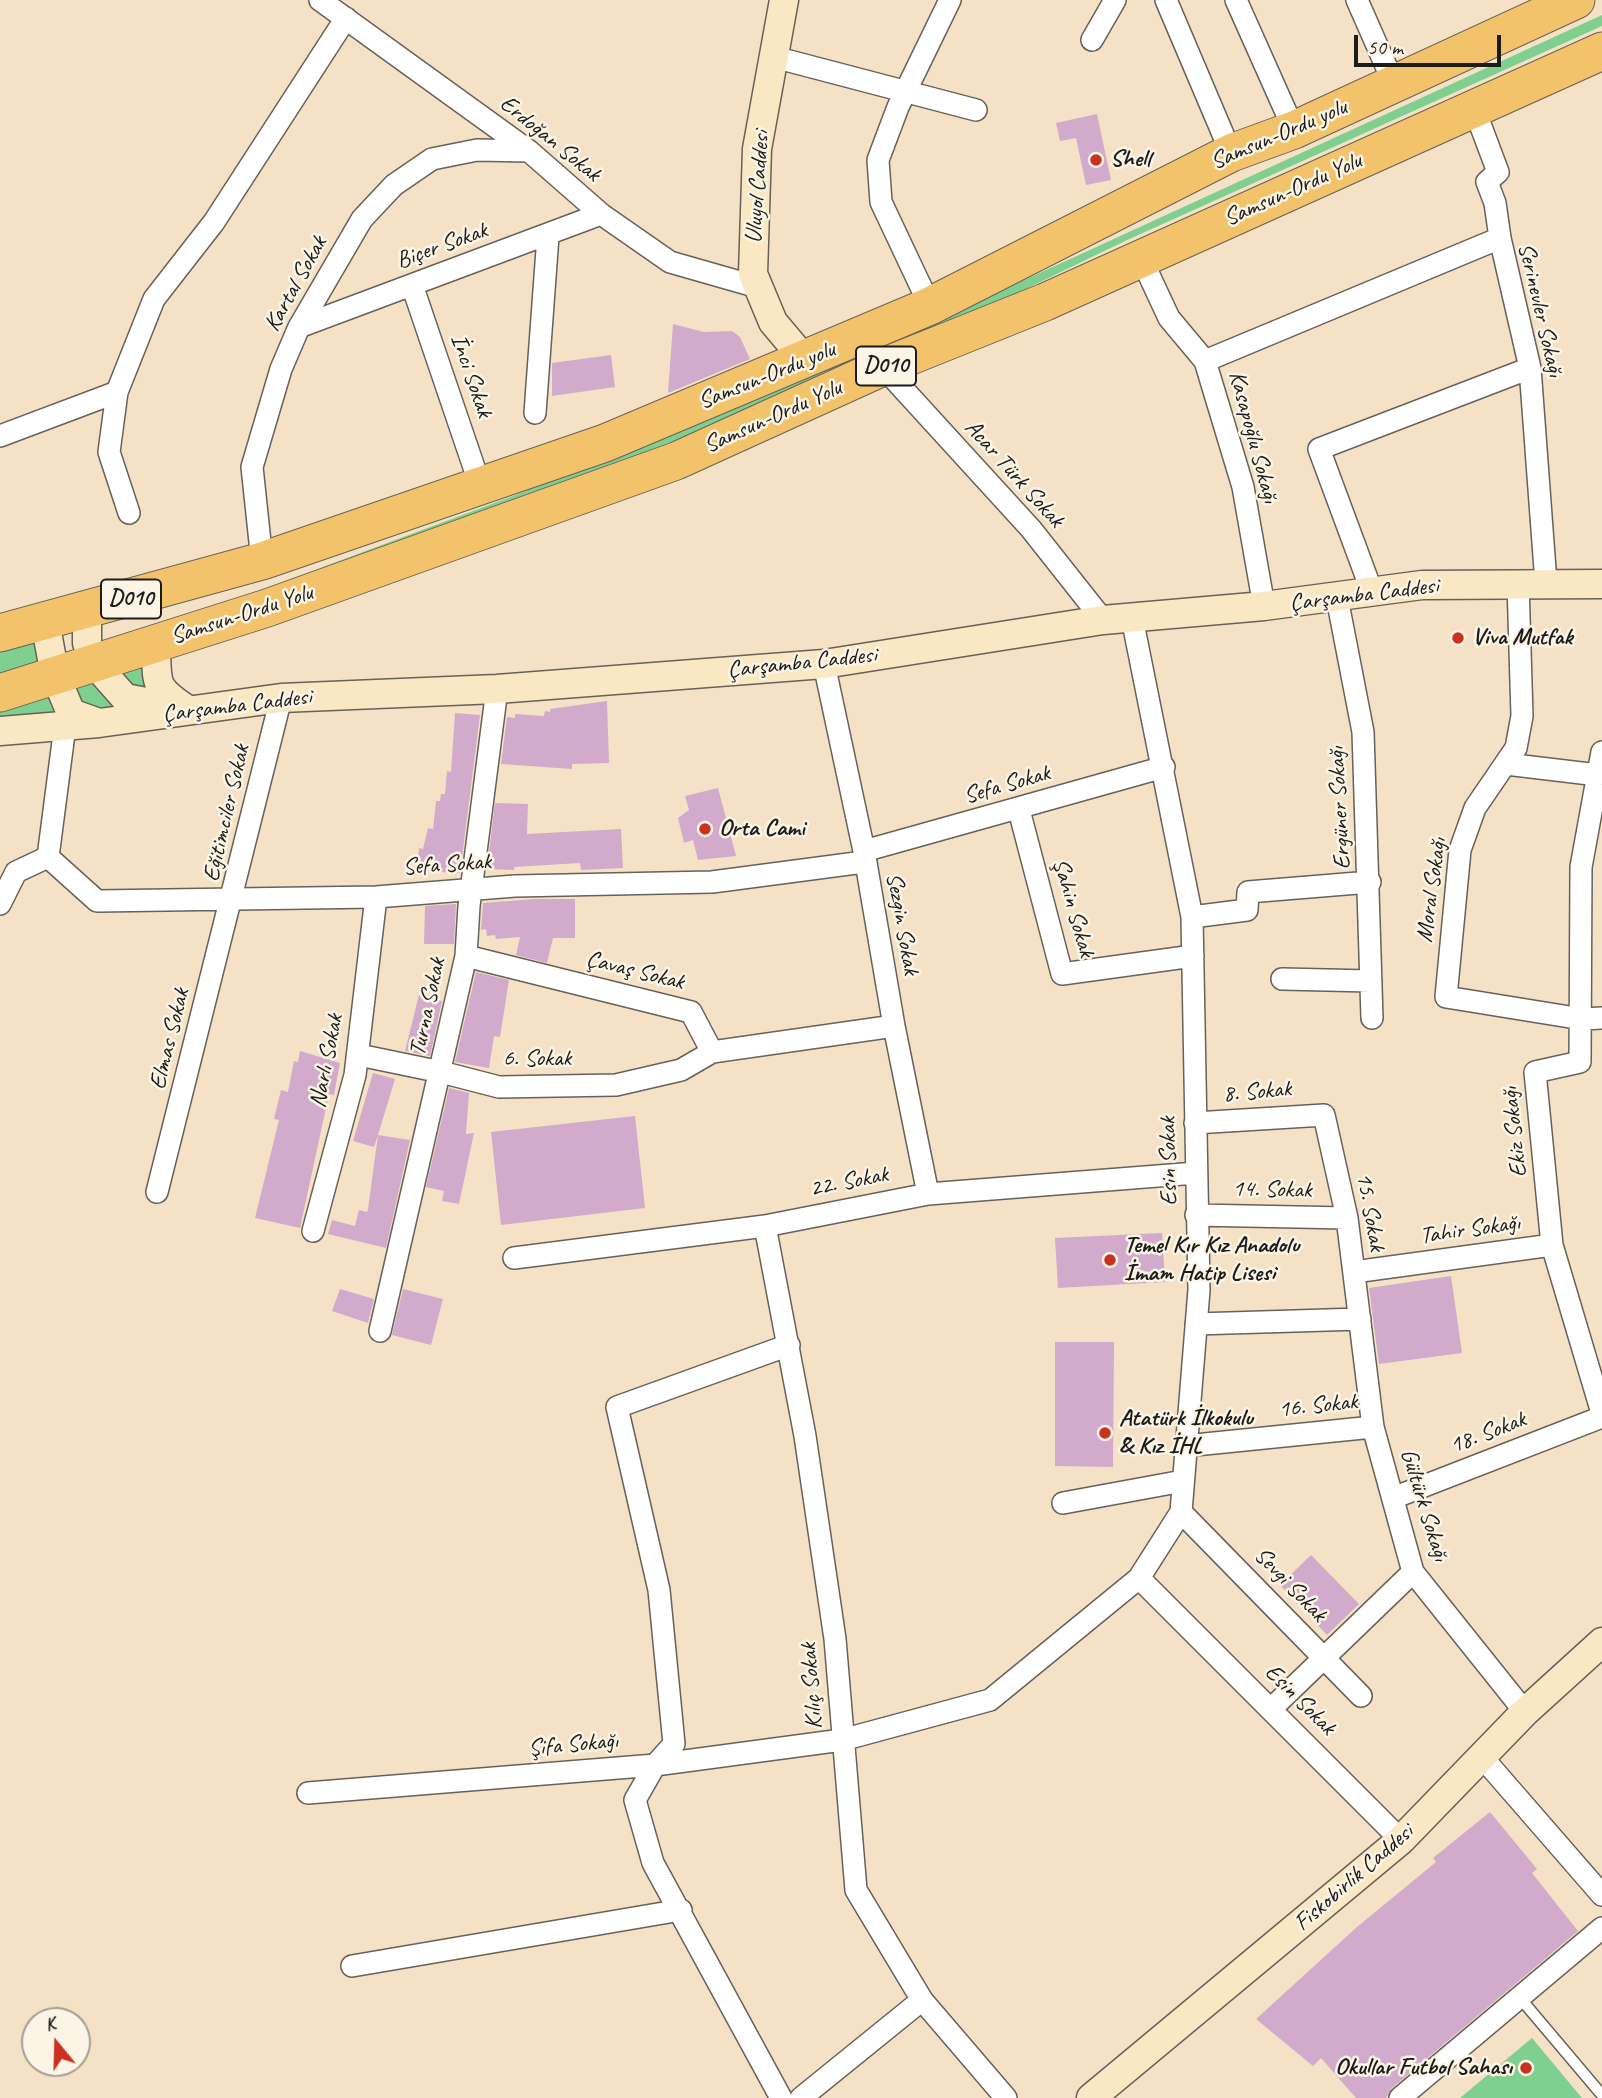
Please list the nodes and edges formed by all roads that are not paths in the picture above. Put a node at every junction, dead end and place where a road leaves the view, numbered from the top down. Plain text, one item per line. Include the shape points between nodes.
1 (320, 0) edge
2 (784, 0) edge
3 (950, 0) edge
4 (1115, 0) edge
5 (1166, 0) edge
6 (1236, 0) edge
7 (1357, 0) edge
8 (1565, 2) edge
9 (346, 18) junction
10 (1092, 40) dead end
11 (1602, 51) edge
12 (774, 57) junction
13 (1394, 84) junction
14 (906, 92) junction
15 (1474, 108) junction
16 (976, 110) dead end
17 (1294, 130) junction
18 (529, 151) junction
19 (1231, 153) junction
20 (601, 214) junction
21 (548, 236) junction
22 (1500, 238) junction
23 (1141, 258) junction
24 (412, 285) junction
25 (761, 288) junction
26 (930, 306) junction
27 (299, 327) junction
28 (805, 360) junction
29 (1205, 361) junction
30 (883, 367) junction
31 (1530, 368) junction
32 (117, 392) junction
33 (535, 413) dead end
34 (0, 436) edge
35 (480, 485) junction
36 (129, 513) dead end
37 (262, 561) junction
38 (1518, 583) junction
39 (1546, 583) junction
40 (1602, 584) edge
41 (1371, 592) junction
42 (1337, 598) junction
43 (1264, 606) junction
44 (87, 611) junction
45 (1132, 618) junction
46 (1102, 620) junction
47 (45, 622) junction
48 (0, 633) edge
49 (156, 644) junction
50 (94, 663) junction
51 (824, 664) junction
52 (55, 675) junction
53 (497, 689) junction
54 (0, 694) edge
55 (281, 698) junction
56 (191, 711) junction
57 (99, 723) junction
58 (65, 726) junction
59 (0, 731) edge
60 (1602, 752) edge
61 (1506, 764) junction
62 (1164, 767) junction
63 (1598, 784) edge
64 (1019, 810) junction
65 (48, 857) junction
66 (864, 857) junction
67 (1370, 882) junction
68 (474, 888) junction
69 (376, 897) junction
70 (233, 899) junction
71 (0, 904) edge
72 (1192, 917) junction
73 (466, 956) junction
74 (1194, 956) junction
75 (1282, 979) dead end
76 (1371, 981) junction
77 (1372, 1017) dead end
78 (1592, 1018) edge
79 (894, 1026) junction
80 (712, 1052) junction
81 (359, 1055) junction
82 (441, 1072) junction
83 (1324, 1115) joint
84 (1195, 1123) junction
85 (1196, 1173) junction
86 (158, 1192) dead end
87 (929, 1194) junction
88 (1196, 1215) junction
89 (1347, 1218) junction
90 (765, 1226) junction
91 (313, 1231) dead end
92 (1552, 1245) junction
93 (514, 1258) dead end
94 (1354, 1272) junction
95 (1360, 1319) junction
96 (1196, 1324) junction
97 (380, 1331) dead end
98 (789, 1345) junction
99 (1602, 1415) edge
100 (1373, 1427) junction
101 (1185, 1446) junction
102 (1183, 1481) junction
103 (1393, 1498) junction
104 (1063, 1503) dead end
105 (1181, 1511) junction
106 (1413, 1572) junction
107 (1139, 1578) junction
108 (1602, 1642) edge
109 (1323, 1657) junction
110 (1361, 1696) dead end
111 (1272, 1708) junction
112 (1525, 1712) junction
113 (842, 1740) junction
114 (1482, 1757) junction
115 (655, 1765) junction
116 (308, 1793) dead end
117 (1401, 1840) junction
118 (1602, 1895) edge
119 (681, 1910) junction
120 (1602, 1928) edge
121 (352, 1966) dead end
122 (1520, 1998) junction
123 (922, 2000) junction
124 (1602, 2095) edge
125 (781, 2098) edge
126 (801, 2098) edge
127 (1006, 2098) edge
128 (1091, 2098) edge
129 (1400, 2098) edge

1 - 9 street, Erdoğan Sokak
2 - 12 main road, Uluyol Caddesi
3 - 14 street
4 - 10 street
5 - 19 street
6 - 17 street
7 - 13 street
8 - 13 highway, Samsun-Ordu yolu / D010
9 - 18 street, Erdoğan Sokak
9 - 32 street via 214,222 154,299
11 - 15 highway, Samsun-Ordu Yolu / D010
12 - 14 street
12 - 25 main road, Uluyol Caddesi via 757,149 753,274
13 - 17 highway, Samsun-Ordu yolu / D010
14 - 16 street
14 - 26 street via 878,160 881,202
15 - 22 street via 1498,172 1487,182
15 - 23 highway, Samsun-Ordu Yolu / D010
17 - 19 highway, Samsun-Ordu yolu / D010
18 - 20 street, Erdoğan Sokak
18 - 27 street, Kartal Sokak via 477,150 432,159 394,185 362,219
19 - 26 highway, Samsun-Ordu yolu / D010
20 - 21 street, Biçer Sokak
20 - 25 street, Erdoğan Sokak via 670,262
21 - 24 street, Biçer Sokak
21 - 33 street
22 - 29 street, Serinevler Sokağı
22 - 31 street, Serinevler Sokağı
23 - 29 street, Kasapoğlu Sokağı via 1169,318
23 - 30 highway, Samsun-Ordu Yolu / D010
24 - 27 street, Biçer Sokak
24 - 35 street, İnci Sokak
25 - 28 main road, Uluyol Caddesi via 772,323
26 - 28 highway, Samsun-Ordu yolu / D010
27 - 37 street, Kartal Sokak via 281,369 252,467
28 - 35 highway, Samsun-Ordu yolu / D010 via 605,443
29 - 43 street, Kasapoğlu Sokağı via 1243,486
30 - 46 street, Acar Türk Sokak via 1031,529
30 - 49 highway, Samsun-Ordu Yolu / D010 via 676,461
31 - 39 street, Serinevler Sokağı
31 - 41 street via 1319,449
32 - 34 street
32 - 36 street via 109,452
35 - 37 highway, Samsun-Ordu yolu / D010
37 - 44 highway, Samsun-Ordu yolu / D010
38 - 39 main road, Çarşamba Caddesi
38 - 41 main road, Çarşamba Caddesi via 1422,585
38 - 61 street, Moral Sokağı via 1522,716 1516,748
39 - 40 main road, Çarşamba Caddesi
41 - 42 main road, Çarşamba Caddesi
42 - 43 main road, Çarşamba Caddesi
42 - 67 street, Ergüner Sokağı via 1363,732
43 - 45 main road, Çarşamba Caddesi
44 - 47 highway, Samsun-Ordu yolu / D010
44 - 50 main road
45 - 46 main road, Çarşamba Caddesi
45 - 62 street, Esin Sokak
46 - 51 main road, Çarşamba Caddesi
47 - 48 highway, Samsun-Ordu yolu / D010
47 - 52 main road
49 - 50 highway, Samsun-Ordu Yolu / D010
49 - 56 main road via 157,677 163,694
50 - 52 highway, Samsun-Ordu Yolu / D010
50 - 56 main road via 125,698
51 - 53 main road, Çarşamba Caddesi
51 - 66 street, Sezgin Sokak
52 - 54 highway, Samsun-Ordu Yolu / D010
52 - 57 main road via 71,713
53 - 55 main road, Çarşamba Caddesi
53 - 68 street, Turna Sokak
55 - 56 main road, Çarşamba Caddesi
55 - 70 street, Eğitimciler Sokak
56 - 57 main road, Çarşamba Caddesi
57 - 58 main road, Çarşamba Caddesi
58 - 59 main road, Çarşamba Caddesi
58 - 65 street
60 - 63 street, Ekiz Sokağı
61 - 63 street
61 - 78 street, Moral Sokağı via 1475,808 1460,850 1446,997
62 - 64 street, Sefa Sokak
62 - 72 street, Esin Sokak
63 - 78 street, Ekiz Sokağı via 1581,867
64 - 66 street, Sefa Sokak
64 - 74 street, Şahin Sokak via 1062,974
65 - 70 street, Sefa Sokak via 97,901
65 - 71 street via 16,872
66 - 68 street, Sefa Sokak via 712,882
66 - 79 street, Sezgin Sokak
67 - 72 street via 1248,892 1248,910
67 - 76 street, Ergüner Sokağı
68 - 69 street, Sefa Sokak
68 - 73 street, Turna Sokak
69 - 70 street, Sefa Sokak
69 - 81 street, Narlı Sokak
70 - 86 street, Elmas Sokak
72 - 74 street, Esin Sokak
73 - 80 street, Çavaş Sokak via 691,1012
73 - 82 street, Turna Sokak
74 - 84 street, Esin Sokak
75 - 76 street
76 - 77 street, Ergüner Sokağı
78 - 92 street, Ekiz Sokağı via 1580,1062 1535,1072
79 - 80 street
79 - 87 street, Sezgin Sokak
80 - 82 street, 6. Sokak via 681,1070 616,1084 499,1087
81 - 82 street, 6. Sokak
81 - 91 street, Narlı Sokak
82 - 97 street, Turna Sokak
83 - 84 street, 8. Sokak
83 - 89 street, 15. Sokak
84 - 85 street, Esin Sokak
85 - 87 street, 22. Sokak
85 - 88 street, Esin Sokak
87 - 90 street, 22. Sokak
88 - 89 street, 14. Sokak
88 - 96 street, Esin Sokak
89 - 94 street, 15. Sokak
90 - 93 street, 22. Sokak
90 - 98 street, Kılıç Sokak
92 - 94 street, Tahir Sokağı
92 - 99 street, Ekiz Sokağı
94 - 95 street, 15. Sokak
95 - 96 street
95 - 100 street, Gültürk Sokağı
96 - 101 street, Esin Sokak
98 - 113 street, Kılıç Sokak via 835,1639
98 - 115 street via 617,1407 659,1590 674,1744
99 - 103 street, 18. Sokak
100 - 101 street, 16. Sokak
100 - 103 street, Gültürk Sokağı
101 - 102 street, Esin Sokak
102 - 104 street
102 - 105 street, Esin Sokak
103 - 106 street, Gültürk Sokağı
105 - 107 street, Esin Sokak
105 - 109 street, Sevgi Sokak
106 - 109 street
106 - 112 street, Gültürk Sokağı
107 - 111 street, Esin Sokak
107 - 113 street, Şifa Sokağı via 990,1700
108 - 112 main road, Fiskobirlik Caddesi
109 - 110 street, Sevgi Sokak
109 - 111 street
111 - 117 street, Esin Sokak
112 - 114 main road, Fiskobirlik Caddesi
113 - 115 street, Şifa Sokağı
113 - 123 street, Kılıç Sokak via 856,1890
114 - 117 main road, Fiskobirlik Caddesi
114 - 118 street
115 - 116 street, Şifa Sokağı
115 - 119 street via 635,1800 653,1863
117 - 128 main road, Fiskobirlik Caddesi
119 - 121 street
119 - 125 street
120 - 122 street
122 - 124 lane
122 - 129 street
123 - 126 street
123 - 127 street, Kılıç Sokak

